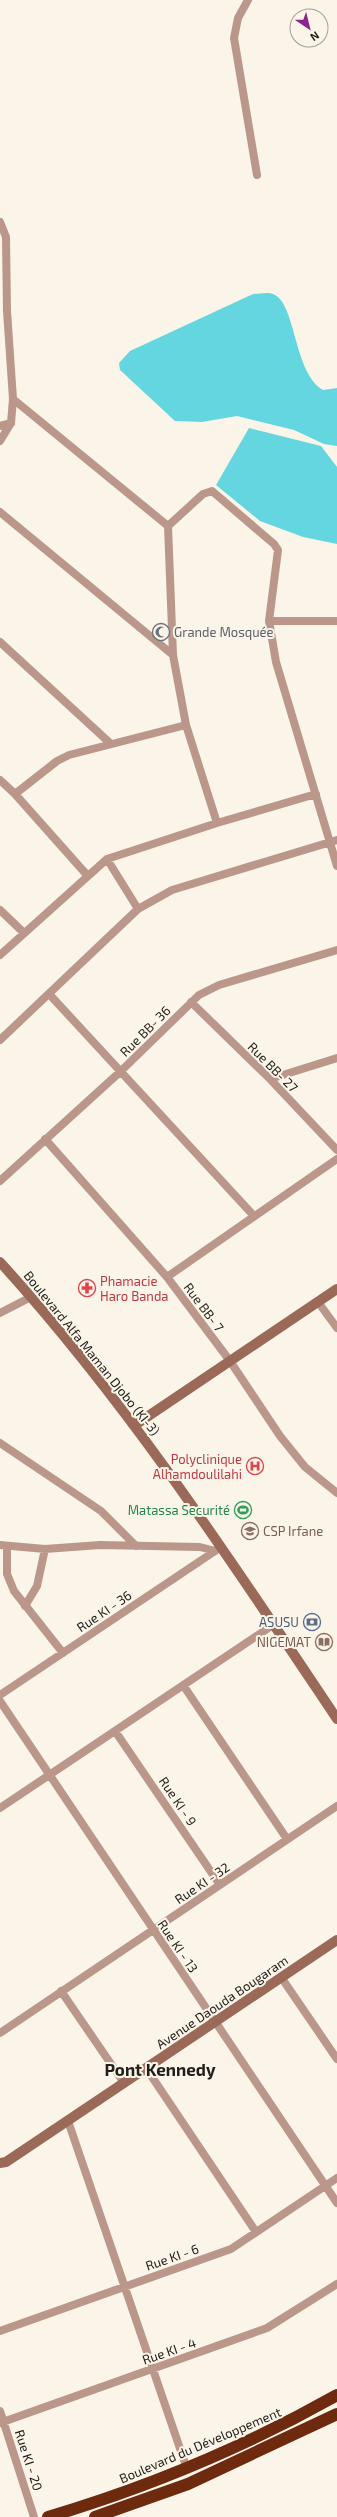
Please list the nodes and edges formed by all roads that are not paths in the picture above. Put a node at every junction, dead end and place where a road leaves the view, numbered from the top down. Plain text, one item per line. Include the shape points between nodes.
1 (248, 0) edge
2 (257, 175) dead end
3 (0, 222) edge
4 (13, 399) junction
5 (11, 423) junction
6 (0, 426) edge
7 (0, 441) edge
8 (0, 512) edge
9 (168, 526) junction
10 (269, 621) junction
11 (337, 621) edge
12 (0, 642) edge
13 (173, 655) junction
14 (186, 725) junction
15 (111, 744) junction
16 (0, 780) edge
17 (15, 794) junction
18 (316, 794) junction
19 (217, 823) junction
20 (334, 841) edge
21 (107, 859) junction
22 (337, 866) edge
23 (87, 875) junction
24 (138, 909) junction
25 (0, 910) edge
26 (24, 932) junction
27 (337, 950) edge
28 (0, 955) edge
29 (50, 995) junction
30 (191, 1002) junction
31 (0, 1040) edge
32 (337, 1058) edge
33 (121, 1071) junction
34 (270, 1079) junction
35 (45, 1139) junction
36 (337, 1150) edge
37 (337, 1159) edge
38 (0, 1181) edge
39 (254, 1216) junction
40 (0, 1262) edge
41 (167, 1277) junction
42 (337, 1289) edge
43 (31, 1297) junction
44 (318, 1302) junction
45 (0, 1313) edge
46 (337, 1328) edge
47 (230, 1362) junction
48 (135, 1425) junction
49 (0, 1442) edge
50 (337, 1493) edge
51 (4, 1545) edge
52 (136, 1546) junction
53 (45, 1549) junction
54 (218, 1549) junction
55 (25, 1606) junction
56 (274, 1624) junction
57 (63, 1653) junction
58 (183, 1685) junction
59 (0, 1695) edge
60 (0, 1701) edge
61 (337, 1719) edge
62 (115, 1731) junction
63 (49, 1775) junction
64 (337, 1806) edge
65 (0, 1808) edge
66 (287, 1839) junction
67 (220, 1885) junction
68 (152, 1930) junction
69 (337, 1940) edge
70 (281, 1977) junction
71 (61, 1991) junction
72 (215, 2022) junction
73 (0, 2033) edge
74 (337, 2059) edge
75 (146, 2068) junction
76 (124, 2083) junction
77 (68, 2121) junction
78 (0, 2163) edge
79 (337, 2178) edge
80 (326, 2186) junction
81 (337, 2203) edge
82 (256, 2232) junction
83 (337, 2284) edge
84 (125, 2286) junction
85 (0, 2331) edge
86 (153, 2369) junction
87 (337, 2395) edge
88 (0, 2411) edge
89 (337, 2414) edge
90 (2, 2422) edge
91 (187, 2469) junction
92 (34, 2517) edge
93 (48, 2517) edge
94 (95, 2517) edge

1 - 2 street via 238,18 234,38
3 - 4 street via 6,236 7,311
4 - 5 street
4 - 9 street
5 - 6 street
5 - 7 street
8 - 13 street
9 - 10 street via 203,494 212,491 274,544 278,558
9 - 13 street
10 - 11 street
10 - 18 street via 276,662
12 - 15 street
13 - 14 street
14 - 15 street
14 - 19 street
15 - 17 street via 57,761
16 - 17 street
17 - 23 street
18 - 19 street
18 - 20 street
19 - 21 street
20 - 22 street
20 - 24 street via 172,890
21 - 23 street
21 - 24 street
23 - 26 street
24 - 29 street
25 - 26 street
26 - 28 street
27 - 30 street, Rue BB- 36 via 219,985
29 - 31 street
29 - 33 street
30 - 33 street, Rue BB- 36
30 - 34 street, Rue BB- 27
32 - 34 street
33 - 35 street, Rue BB- 36
33 - 39 street
34 - 36 street, Rue BB- 27
35 - 38 street, Rue BB- 36
35 - 41 street, Rue BB- 7
37 - 39 street
39 - 41 street
40 - 43 street, Boulevard Alfa Maman Djobo (KI-3)
41 - 47 street, Rue BB- 7
42 - 44 street
43 - 45 street
43 - 48 street, Boulevard Alfa Maman Djobo (KI-3)
44 - 46 street
44 - 47 street
47 - 48 street
47 - 50 street, Rue BB- 7 via 280,1436 305,1467
48 - 54 street, Boulevard Alfa Maman Djobo (KI-3)
49 - 52 street via 101,1511
51 - 53 street
51 - 55 street via 7,1574 14,1591
52 - 53 street via 100,1545
52 - 54 street
53 - 55 street via 37,1586
54 - 56 street, Boulevard Alfa Maman Djobo (KI-3)
54 - 57 street, Rue KI - 36
55 - 57 street
56 - 58 street
56 - 61 street, Boulevard Alfa Maman Djobo (KI-3)
57 - 59 street, Rue KI - 36
58 - 62 street
58 - 66 street
60 - 63 street, Rue KI - 13
62 - 63 street
62 - 67 street, Rue KI - 9
63 - 65 street
63 - 68 street, Rue KI - 13
64 - 66 street, Rue KI - 32
66 - 67 street, Rue KI - 32
67 - 68 street, Rue KI - 32
68 - 71 street, Rue KI - 32
68 - 72 street, Rue KI - 13
69 - 70 street, Avenue Daouda Bougaram
70 - 72 street, Avenue Daouda Bougaram
70 - 74 street
71 - 73 street, Rue KI - 32
71 - 76 street
72 - 75 street, Avenue Daouda Bougaram
72 - 80 street, Rue KI - 13
75 - 76 street, Avenue Daouda Bougaram
75 - 82 street
76 - 77 street, Avenue Daouda Bougaram
77 - 78 street, Avenue Daouda Bougaram via 6,2162
77 - 84 street
79 - 80 street, Rue KI - 6
80 - 81 street, Rue KI - 13
80 - 82 street, Rue KI - 6
82 - 84 street, Rue KI - 6 via 231,2249
83 - 86 street, Rue KI - 4 via 268,2328
84 - 85 street, Rue KI - 6
84 - 86 street
86 - 90 street, Rue KI - 4
86 - 91 street
87 - 91 highway, Boulevard du Développement via 284,2425
88 - 90 street, Rue KI - 20
89 - 94 highway via 188,2484
90 - 92 street, Rue KI - 20
91 - 93 highway, Boulevard du Développement via 116,2496

